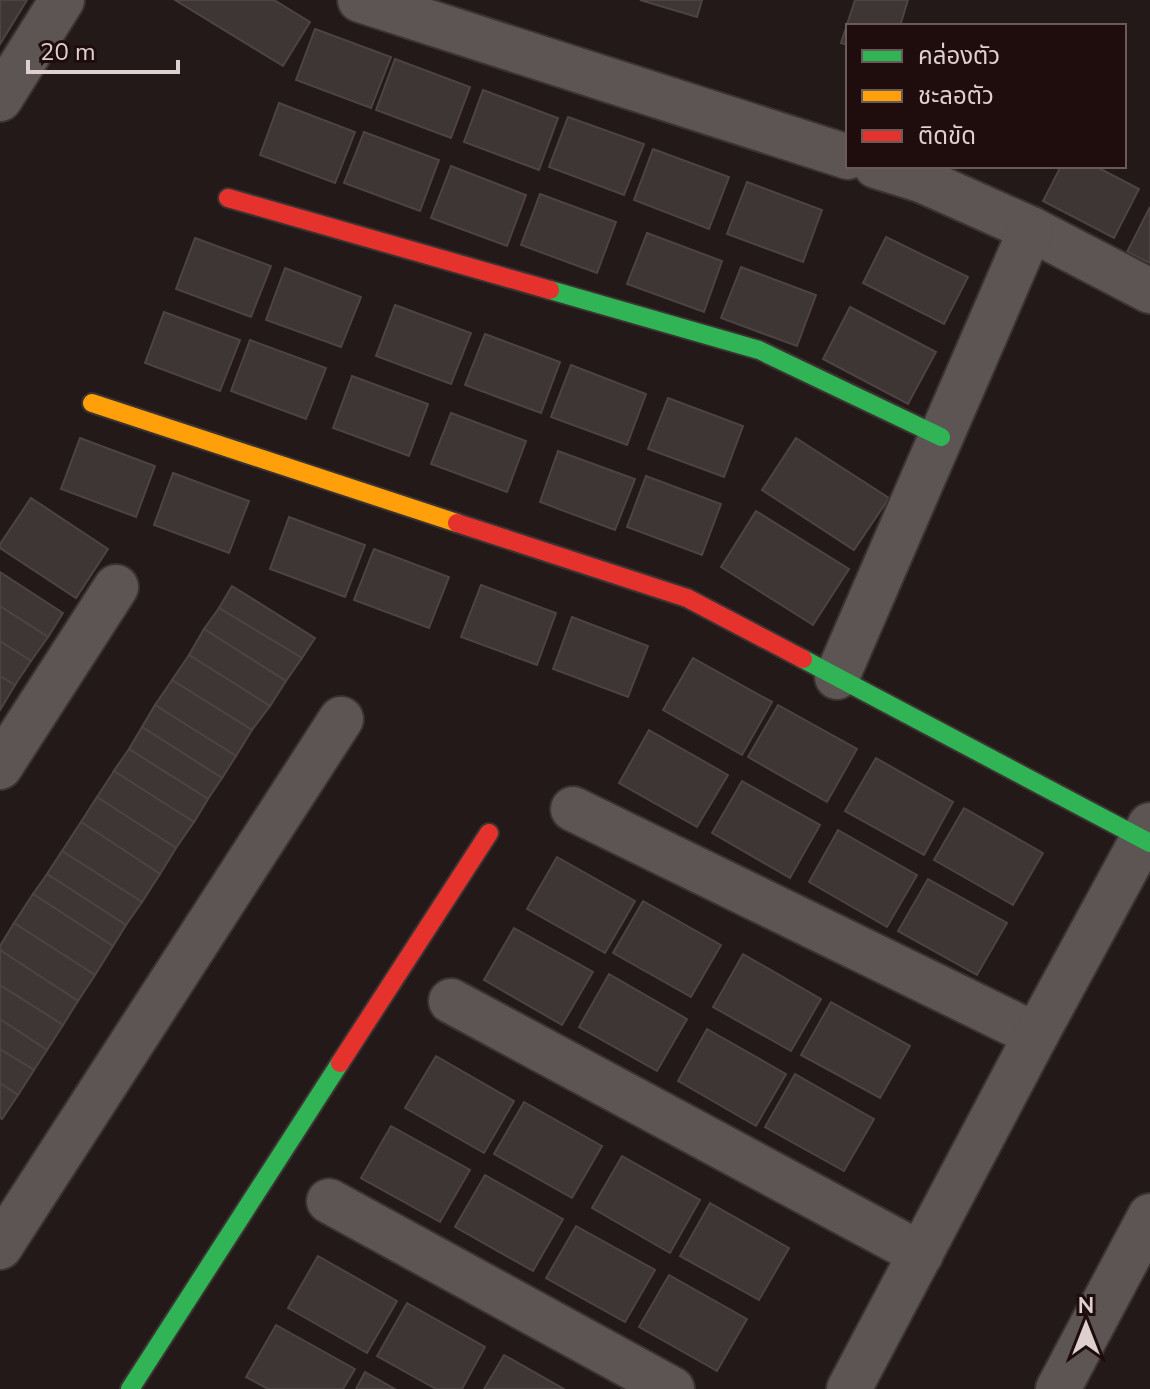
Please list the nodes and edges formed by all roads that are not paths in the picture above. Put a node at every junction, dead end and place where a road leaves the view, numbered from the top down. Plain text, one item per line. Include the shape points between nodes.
1 (62, 0) edge
2 (360, 0) edge
3 (4, 84) edge
4 (846, 156) edge
5 (882, 168) edge
6 (228, 198) dead end
7 (1031, 229) junction
8 (1150, 291) edge
9 (92, 403) dead end
10 (941, 437) junction
11 (116, 587) dead end
12 (837, 677) junction
13 (341, 719) dead end
14 (0, 767) edge
15 (573, 809) dead end
16 (489, 833) dead end
17 (1147, 836) edge
18 (451, 1001) dead end
19 (1036, 1035) junction
20 (329, 1201) dead end
21 (1150, 1216) edge
22 (0, 1247) edge
23 (921, 1254) junction
24 (1065, 1387) edge
25 (130, 1389) edge
26 (672, 1389) edge
27 (849, 1389) edge

1 - 3 street
2 - 4 street
5 - 7 street
6 - 10 street via 759,350
7 - 8 street
7 - 10 street
9 - 12 street via 687,598
10 - 12 street
11 - 14 street
12 - 17 street
13 - 22 street
15 - 19 street
16 - 25 street
17 - 19 street
18 - 23 street
19 - 23 street
20 - 26 street
21 - 24 street
23 - 27 street

